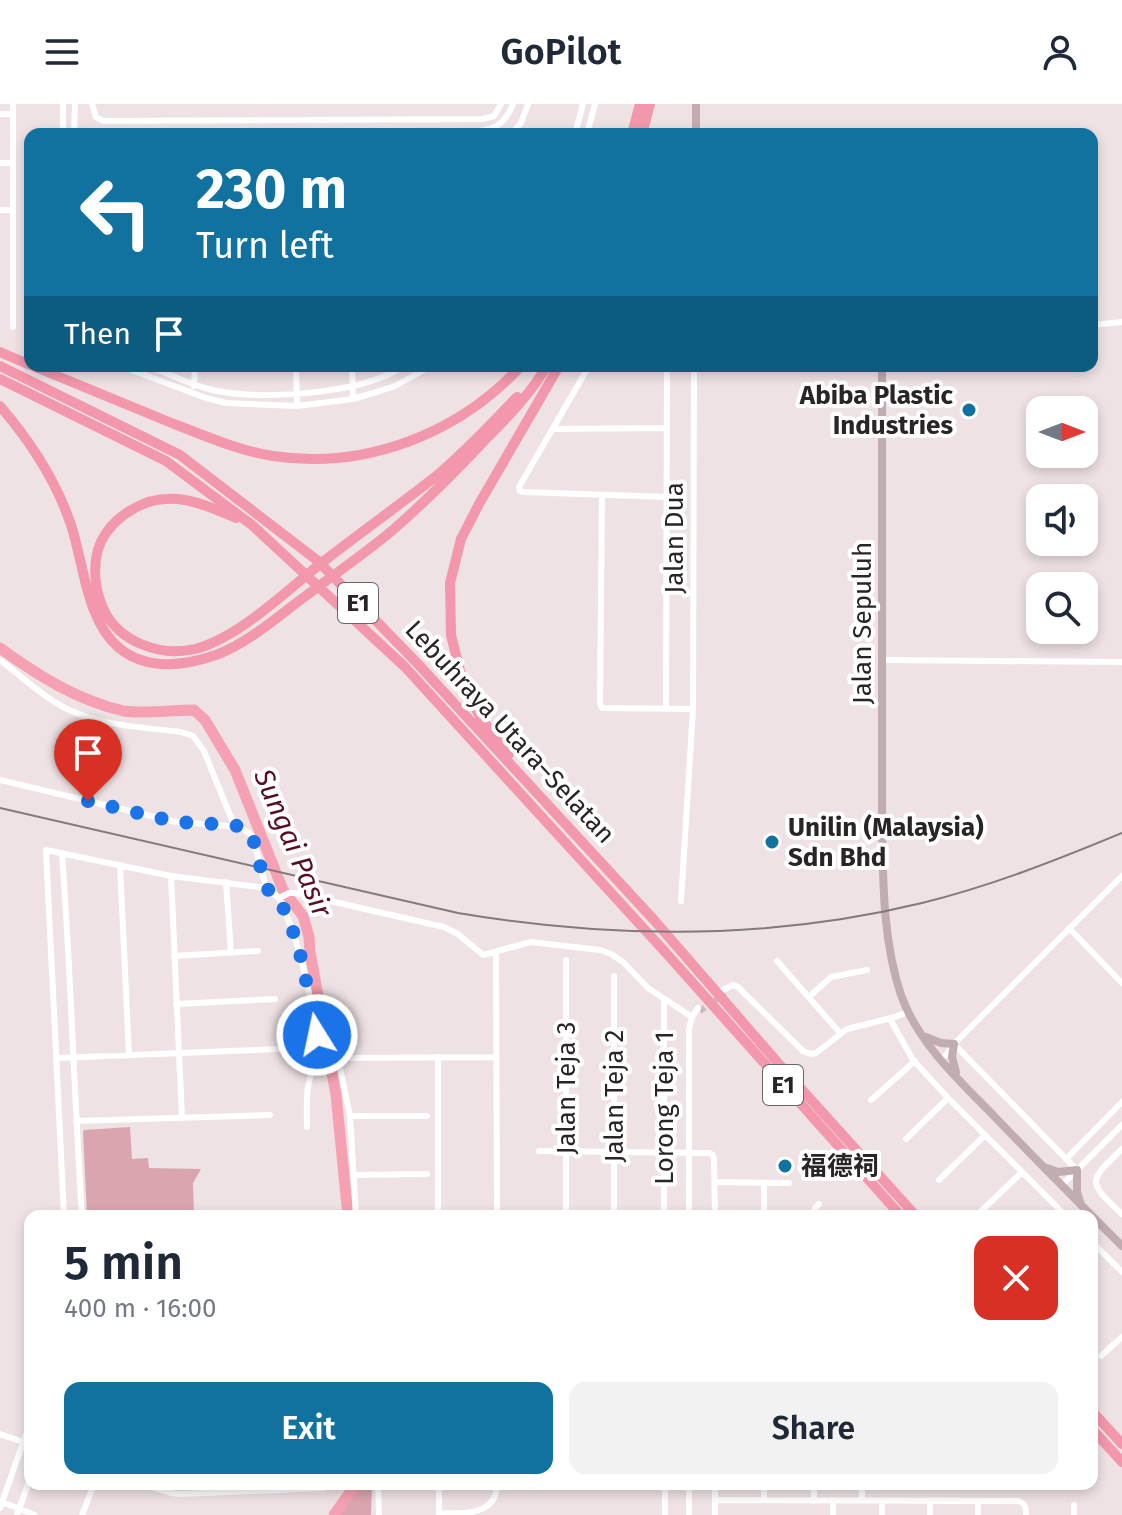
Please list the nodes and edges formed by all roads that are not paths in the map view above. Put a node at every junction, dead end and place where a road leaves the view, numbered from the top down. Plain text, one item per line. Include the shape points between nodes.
1 (13, 104) edge
2 (63, 104) edge
3 (75, 104) edge
4 (92, 104) edge
5 (501, 104) edge
6 (513, 104) edge
7 (528, 104) edge
8 (583, 104) edge
9 (595, 104) edge
10 (640, 104) edge
11 (650, 104) edge
12 (696, 104) edge
13 (0, 114) edge
14 (13, 114) junction
15 (63, 128) edge
16 (74, 128) edge
17 (493, 128) edge
18 (516, 128) edge
19 (577, 128) edge
20 (589, 128) edge
21 (634, 128) edge
22 (644, 128) edge
23 (696, 128) edge
24 (0, 163) edge
25 (13, 163) junction
26 (0, 210) edge
27 (12, 210) junction
28 (1122, 322) edge
29 (1098, 324) edge
30 (13, 327) dead end
31 (0, 352) edge
32 (24, 362) edge
33 (0, 366) edge
34 (49, 372) edge
35 (145, 372) edge
36 (163, 372) edge
37 (195, 372) edge
38 (296, 372) edge
39 (352, 372) edge
40 (394, 372) edge
41 (407, 372) edge
42 (420, 372) edge
43 (515, 372) edge
44 (535, 372) edge
45 (543, 372) edge
46 (556, 372) edge
47 (586, 372) edge
48 (667, 372) edge
49 (694, 372) edge
50 (882, 372) edge
51 (0, 379) edge
52 (408, 379) junction
53 (194, 384) junction
54 (352, 387) junction
55 (193, 393) junction
56 (297, 393) junction
57 (353, 399) junction
58 (0, 406) edge
59 (297, 406) junction
60 (667, 428) junction
61 (553, 429) junction
62 (602, 495) junction
63 (667, 497) junction
64 (252, 525) junction
65 (0, 660) edge
66 (883, 660) junction
67 (1122, 662) edge
68 (666, 709) junction
69 (693, 709) junction
70 (0, 780) edge
71 (234, 825) junction
72 (62, 853) junction
73 (120, 865) junction
74 (171, 876) junction
75 (1122, 876) edge
76 (226, 882) junction
77 (266, 888) junction
78 (284, 896) junction
79 (681, 901) dead end
80 (644, 909) junction
81 (1069, 928) junction
82 (258, 951) dead end
83 (496, 952) junction
84 (231, 953) junction
85 (174, 956) junction
86 (566, 960) dead end
87 (777, 961) dead end
88 (867, 970) dead end
89 (614, 976) dead end
90 (1122, 983) edge
91 (725, 991) dead end
92 (809, 997) junction
93 (275, 999) dead end
94 (664, 999) junction
95 (176, 1004) junction
96 (908, 1012) junction
97 (890, 1019) junction
98 (840, 1033) junction
99 (921, 1035) junction
100 (952, 1045) junction
101 (279, 1049) dead end
102 (179, 1053) junction
103 (129, 1055) junction
104 (73, 1057) junction
105 (438, 1057) junction
106 (496, 1057) junction
107 (940, 1057) junction
108 (57, 1058) junction
109 (325, 1058) junction
110 (340, 1059) junction
111 (915, 1061) junction
112 (959, 1079) junction
113 (948, 1098) junction
114 (871, 1100) dead end
115 (1122, 1102) edge
116 (270, 1115) dead end
117 (350, 1116) junction
118 (427, 1116) dead end
119 (182, 1118) junction
120 (76, 1121) junction
121 (1122, 1125) edge
122 (307, 1127) dead end
123 (985, 1135) junction
124 (906, 1139) dead end
125 (1122, 1149) edge
126 (539, 1151) dead end
127 (566, 1151) junction
128 (614, 1151) junction
129 (664, 1152) junction
130 (689, 1152) junction
131 (1066, 1159) junction
132 (1042, 1167) junction
133 (1077, 1170) junction
134 (1022, 1172) junction
135 (427, 1174) dead end
136 (354, 1175) junction
137 (939, 1180) dead end
138 (715, 1182) junction
139 (764, 1183) junction
140 (789, 1183) dead end
141 (1061, 1186) junction
142 (819, 1204) dead end
143 (1081, 1205) junction
144 (1059, 1209) edge
145 (64, 1210) edge
146 (82, 1210) edge
147 (356, 1210) edge
148 (438, 1210) edge
149 (497, 1210) edge
150 (566, 1210) edge
151 (614, 1210) edge
152 (664, 1210) edge
153 (689, 1210) edge
154 (715, 1210) edge
155 (764, 1210) edge
156 (814, 1210) edge
157 (896, 1210) edge
158 (911, 1210) edge
159 (982, 1210) edge
160 (1086, 1210) edge
161 (1122, 1214) edge
162 (1098, 1222) edge
163 (1122, 1246) edge
164 (1098, 1251) edge
165 (1122, 1272) edge
166 (1122, 1337) edge
167 (1101, 1356) dead end
168 (1098, 1418) edge
169 (0, 1434) edge
170 (1098, 1436) edge
171 (23, 1442) joint
172 (1122, 1444) edge
173 (1122, 1462) edge
174 (26, 1490) edge
175 (92, 1490) edge
176 (160, 1490) edge
177 (276, 1490) edge
178 (378, 1490) edge
179 (439, 1490) edge
180 (496, 1490) edge
181 (665, 1490) edge
182 (689, 1490) edge
183 (715, 1490) edge
184 (764, 1490) edge
185 (814, 1490) edge
186 (862, 1490) edge
187 (715, 1500) junction
188 (764, 1500) junction
189 (814, 1501) junction
190 (833, 1501) junction
191 (862, 1501) junction
192 (882, 1501) junction
193 (930, 1501) junction
194 (978, 1501) junction
195 (1, 1505) edge
196 (1074, 1505) dead end
197 (18, 1512) edge
198 (439, 1514) edge
199 (35, 1515) edge
200 (82, 1515) edge
201 (379, 1515) edge
202 (665, 1515) edge
203 (689, 1515) edge
204 (715, 1515) edge
205 (833, 1515) edge
206 (882, 1515) edge
207 (930, 1515) edge
208 (978, 1515) edge
209 (1026, 1515) edge
210 (1074, 1515) edge

1 - 14 street
2 - 15 street
3 - 16 street
4 - 5 street via 103,121 483,119 494,116
6 - 17 street
7 - 18 street
8 - 19 street
9 - 20 street
10 - 21 highway
11 - 22 highway
12 - 23 main road
13 - 14 street
14 - 25 street
24 - 25 street
25 - 27 street
26 - 27 street
27 - 30 street
28 - 29 street
31 - 32 highway
33 - 80 highway, Lebuhraya Utara–Selatan / E1 via 180,455 318,561
34 - 43 highway via 235,447 309,459 367,454 408,443 451,423
35 - 55 street
36 - 53 street
37 - 53 street
38 - 56 street
39 - 54 street
40 - 54 street
41 - 52 street
42 - 52 street
44 - 64 highway via 517,397 436,475 241,626 198,648 165,651 134,641 106,615 95,580 100,541 130,510 155,499 187,499
45 - 58 highway via 512,413 392,531 249,638 219,654 172,665 143,661 106,635 53,480
46 - 80 highway via 461,539 450,583 451,635 463,683 480,717
47 - 61 street
48 - 60 street
49 - 69 street, Jalan Dua
50 - 66 main road, Jalan Sepuluh
51 - 64 highway, Lebuhraya Utara–Selatan / E1 via 166,461
52 - 57 street
53 - 55 street
53 - 56 street via 251,395
54 - 56 street
54 - 57 street
55 - 59 street via 226,403
56 - 59 street
57 - 59 street
60 - 61 street
60 - 63 street
61 - 62 street via 520,491
62 - 63 street
62 - 68 street via 600,703 607,709
63 - 68 street
64 - 157 highway, Lebuhraya Utara–Selatan / E1 via 405,667
65 - 71 street via 80,714 193,736 207,756
66 - 67 street
66 - 96 main road, Jalan Sepuluh via 883,879 896,976
68 - 69 street
69 - 79 street, Jalan Dua
70 - 71 street via 176,822
71 - 77 street via 251,835
72 - 73 street
72 - 104 street
72 - 108 street via 46,850
73 - 74 street
73 - 103 street
74 - 76 street
74 - 85 street
75 - 81 street
76 - 77 street
76 - 84 street
77 - 78 street
78 - 83 street via 444,927 483,955
78 - 109 street
80 - 158 highway, Lebuhraya Utara–Selatan / E1
81 - 90 street
81 - 100 street
82 - 84 street
83 - 94 street via 531,942 600,950 623,962
83 - 106 street
84 - 85 street
85 - 95 street
86 - 127 street, Jalan Teja 3
87 - 92 street
88 - 92 street via 831,977
89 - 128 street, Jalan Teja 2
91 - 98 street via 734,985 740,989 807,1053 816,1053
92 - 98 street
93 - 95 street
94 - 129 street, Lorong Teja 1
94 - 130 street via 696,1012 689,1029
95 - 102 street
96 - 97 street
96 - 99 main road, Jalan Sepuluh
97 - 98 street
97 - 111 street
99 - 100 main road
99 - 107 main road, Jalan Sepuluh
100 - 107 street
100 - 112 main road
100 - 131 street
101 - 102 street
102 - 103 street
102 - 119 street
103 - 104 street
104 - 108 street
104 - 120 street
105 - 106 street
105 - 110 street
105 - 148 street
106 - 149 street
107 - 112 main road, Jalan Sepuluh
108 - 145 street
109 - 110 street
109 - 122 street via 312,1070
110 - 117 street
111 - 113 street
111 - 114 street
112 - 132 main road, Jalan Sepuluh
113 - 123 street
113 - 124 street
115 - 131 street
116 - 119 street
117 - 118 street
117 - 136 street
119 - 120 street
120 - 146 street
121 - 133 street
123 - 134 street
123 - 137 street
125 - 161 street via 1095,1180
126 - 127 street
127 - 128 street
127 - 150 street, Jalan Teja 3
128 - 129 street
128 - 151 street, Jalan Teja 2
129 - 130 street
129 - 152 street, Lorong Teja 1
130 - 138 street via 713,1155
130 - 153 street
131 - 133 street
132 - 133 main road
132 - 141 main road, Jalan Sepuluh
133 - 141 street
133 - 143 main road
134 - 144 street
134 - 159 street
135 - 136 street
136 - 147 street
138 - 139 street
138 - 154 street
139 - 140 street
139 - 155 street
141 - 143 main road, Jalan Sepuluh
142 - 156 street
143 - 160 main road, Jalan Sepuluh
162 - 163 main road, Jalan Sepuluh
164 - 165 street
166 - 167 street
168 - 172 highway
169 - 171 street
170 - 173 highway
171 - 195 street
174 - 197 street
175 - 200 street
176 - 177 street
178 - 201 street
179 - 198 street
180 - 198 street via 484,1511
181 - 202 street
182 - 203 street
183 - 187 street
184 - 188 street
185 - 189 street
186 - 191 street
187 - 188 street
187 - 204 street
188 - 189 street
189 - 190 street
190 - 191 street
190 - 205 street
191 - 192 street
192 - 193 street
192 - 206 street
193 - 194 street
193 - 207 street
194 - 208 street
194 - 209 street via 1019,1501
195 - 197 street
196 - 210 street
197 - 199 street

